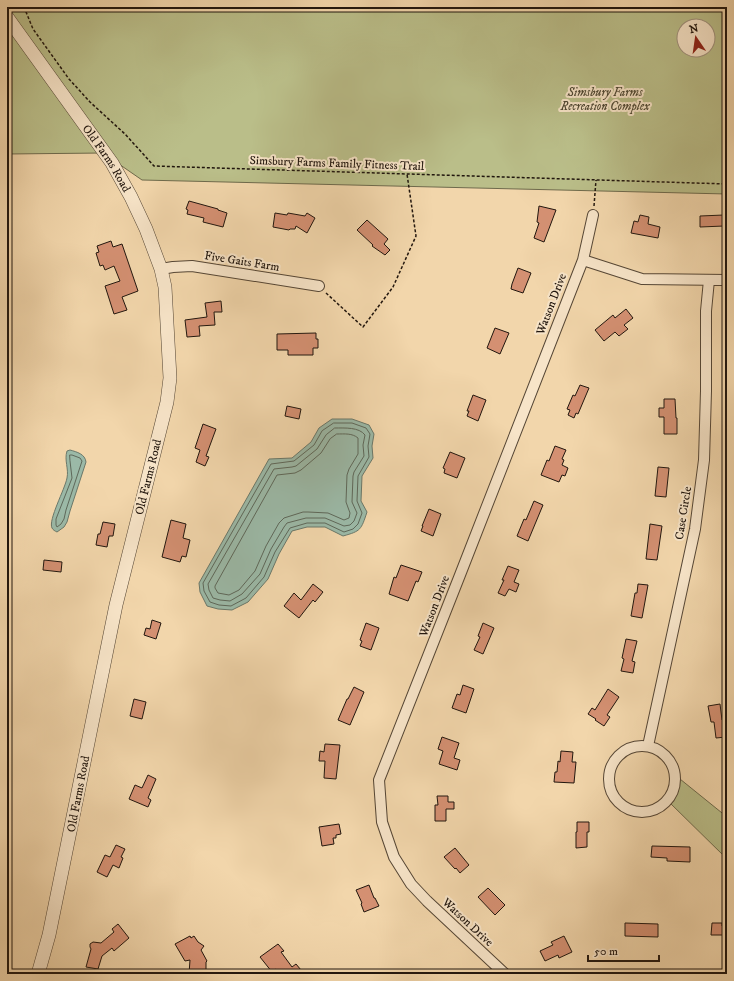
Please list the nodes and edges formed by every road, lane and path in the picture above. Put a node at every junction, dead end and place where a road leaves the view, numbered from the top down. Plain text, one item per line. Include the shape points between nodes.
1 (24, 7) edge
2 (7, 17) edge
3 (407, 174) junction
4 (596, 180) junction
5 (727, 184) edge
6 (593, 215) joint
7 (583, 260) junction
8 (161, 269) junction
9 (709, 280) junction
10 (727, 280) edge
11 (319, 286) joint
12 (648, 746) junction
13 (38, 974) edge
14 (505, 974) edge

1 - 3 path, Simsbury Farms Family Fitness Trail via 34,29 69,79 154,166
2 - 8 street, Old Farms Road via 112,163 134,203
3 - 4 path, Simsbury Farms Family Fitness Trail
3 - 11 path via 416,236 393,287 363,327
4 - 5 path, Simsbury Farms Family Fitness Trail
4 - 6 path
6 - 7 street, Watson Drive
7 - 9 street via 642,279
7 - 14 street, Watson Drive via 379,780 382,822 394,857 402,871 427,901
8 - 11 street, Five Gaits Farm via 192,266
8 - 13 street, Old Farms Road via 165,287 170,371 167,402 116,604 49,935
9 - 10 street
9 - 12 street, Case Circle via 706,311 704,460 694,529
12 - 12 street via 636,745 626,749 617,756 609,771 610,788 614,798 633,811 644,812 665,803 672,794 675,784 672,764 666,755

